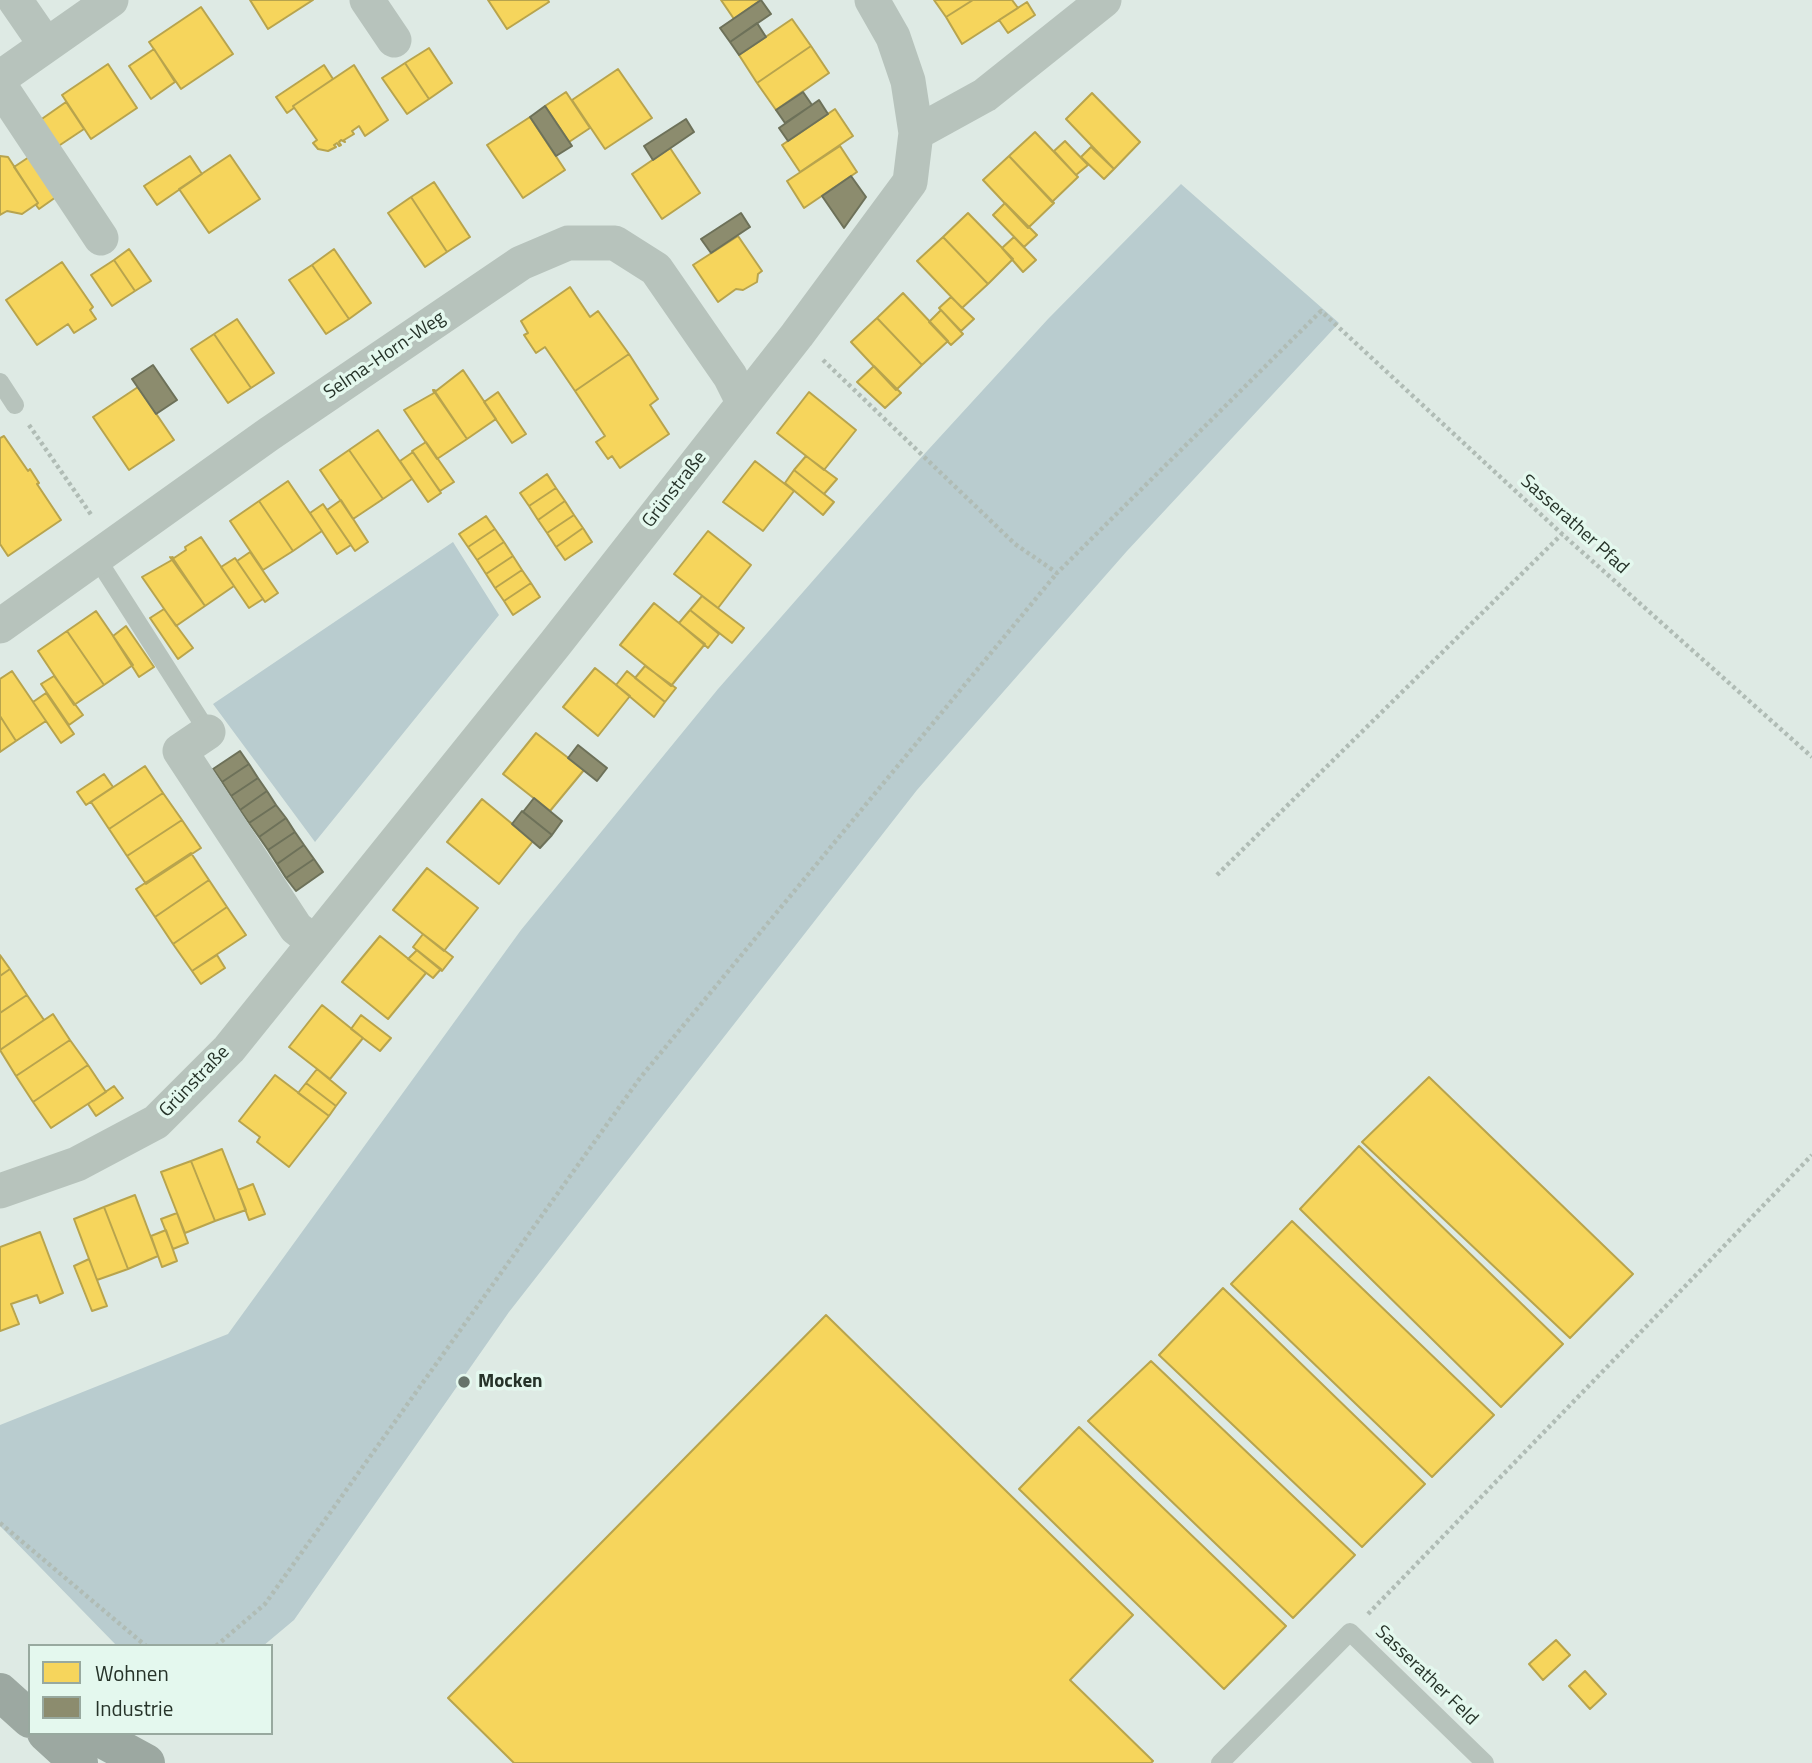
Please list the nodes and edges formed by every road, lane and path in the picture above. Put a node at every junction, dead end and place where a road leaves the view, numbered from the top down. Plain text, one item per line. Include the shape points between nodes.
1 (15, 0) edge
2 (111, 0) edge
3 (367, 0) edge
4 (872, 0) edge
5 (1104, 0) edge
6 (394, 40) dead end
7 (46, 45) junction
8 (0, 78) edge
9 (0, 86) edge
10 (916, 133) junction
11 (101, 238) dead end
12 (797, 335) junction
13 (0, 382) edge
14 (743, 402) junction
15 (15, 405) joint
16 (1562, 534) junction
17 (105, 551) junction
18 (1057, 573) junction
19 (0, 626) edge
20 (208, 732) joint
21 (1812, 757) edge
22 (1217, 874) dead end
23 (314, 942) junction
24 (1812, 1155) edge
25 (0, 1191) edge
26 (0, 1523) edge
27 (1350, 1632) junction
28 (144, 1644) edge
29 (218, 1644) edge
30 (0, 1673) edge
31 (0, 1692) edge
32 (28, 1692) edge
33 (28, 1717) edge
34 (48, 1735) edge
35 (95, 1735) edge
36 (79, 1763) edge
37 (146, 1763) edge
38 (1220, 1763) edge
39 (1485, 1763) edge

1 - 7 street
2 - 7 street
3 - 6 street
4 - 10 street, Grünstraße via 893,37 908,81
5 - 10 street via 985,95
7 - 8 street
9 - 11 street
10 - 12 street, Grünstraße via 910,182
12 - 14 street, Grünstraße
12 - 18 path via 1015,544
13 - 15 lane
14 - 17 street, Selma-Horn-Weg via 656,270 615,243 568,243 521,263
14 - 23 street, Grünstraße
15 - 17 path
16 - 18 path, Sasserather Pfad via 1321,311
16 - 21 path, Sasserather Pfad
16 - 22 path
17 - 19 street, Selma-Horn-Weg
17 - 20 lane
18 - 29 path via 640,1078 265,1604
20 - 23 street via 180,751 296,928
23 - 25 street, Grünstraße via 229,1049 156,1122 77,1164
24 - 27 path
26 - 28 path
27 - 38 lane, Sasserather Feld
27 - 39 lane, Sasserather Feld
30 - 32 main road
31 - 33 main road
34 - 36 main road
35 - 37 main road

